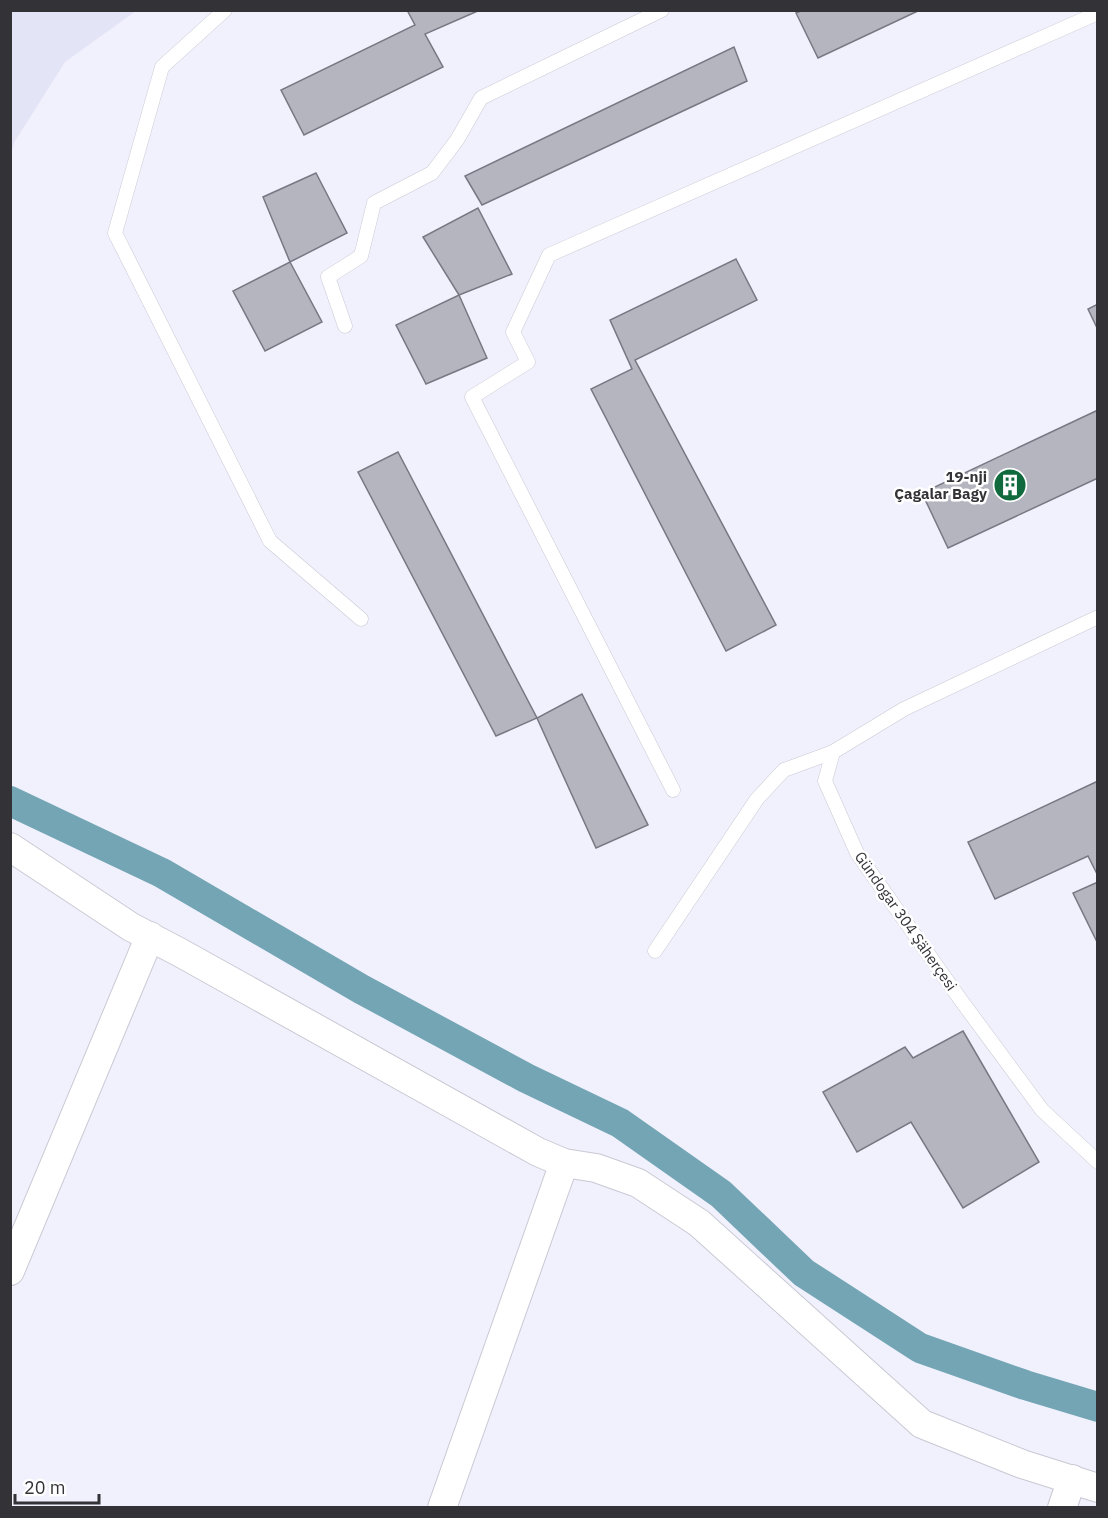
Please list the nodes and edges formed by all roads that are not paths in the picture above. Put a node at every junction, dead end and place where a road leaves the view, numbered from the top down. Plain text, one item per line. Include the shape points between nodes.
1 (225, 10) edge
2 (662, 10) edge
3 (1098, 13) edge
4 (345, 327) dead end
5 (1098, 617) edge
6 (361, 619) dead end
7 (833, 752) junction
8 (673, 790) dead end
9 (10, 847) edge
10 (150, 936) junction
11 (655, 951) dead end
12 (564, 1162) junction
13 (1098, 1162) edge
14 (10, 1270) edge
15 (1085, 1483) edge
16 (442, 1508) edge
17 (1062, 1508) edge

1 - 6 lane via 162,67 116,232 270,541
2 - 4 lane via 481,98 457,141 432,173 374,203 361,256 328,278
3 - 8 lane via 549,255 513,332 528,362 472,397
5 - 7 lane via 904,709
7 - 11 lane via 783,770 757,798
7 - 13 lane, Gündogar 304 Şäherçesi via 825,781 857,853 1042,1110
9 - 10 street
10 - 12 street via 538,1152
10 - 14 street
12 - 15 street via 638,1183 699,1223 922,1424 1022,1464
12 - 16 street
15 - 17 street

